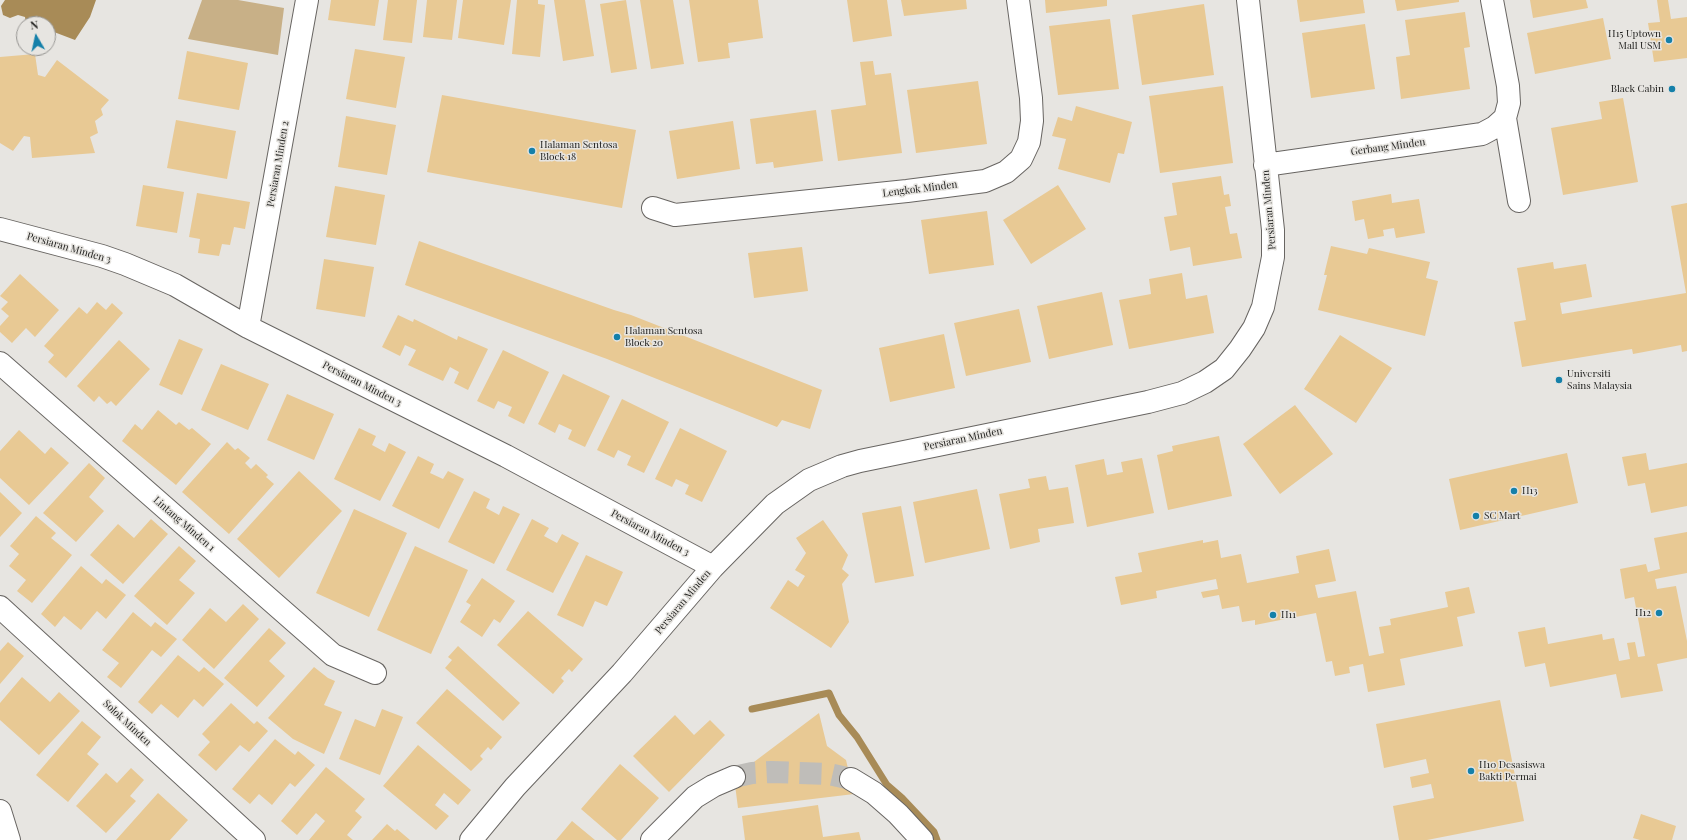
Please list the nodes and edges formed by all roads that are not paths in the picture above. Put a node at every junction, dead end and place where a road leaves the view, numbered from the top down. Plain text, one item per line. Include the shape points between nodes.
1 (307, 0) edge
2 (1018, 0) edge
3 (1248, 0) edge
4 (1492, 0) edge
5 (1505, 118) junction
6 (1265, 165) junction
7 (1519, 201) dead end
8 (653, 208) dead end
9 (0, 229) edge
10 (248, 327) junction
11 (1, 367) edge
12 (713, 567) junction
13 (0, 607) edge
14 (375, 673) dead end
15 (734, 777) tunnel mouth
16 (851, 779) tunnel mouth
17 (0, 811) edge
18 (9, 840) edge
19 (254, 840) edge
20 (471, 840) edge
21 (652, 840) edge
22 (922, 840) edge

1 - 10 street, Persiaran Minden 2
2 - 8 street, Lengkok Minden via 1032,121 1021,160 1006,172 985,181 675,215
3 - 6 street, Persiaran Minden
4 - 5 street via 1508,86 1509,103
5 - 6 street, Gerbang Minden via 1495,128 1482,134
5 - 7 street
6 - 12 street, Persiaran Minden via 1273,230 1270,280 1254,328 1224,369 1182,393 1148,402 842,466 809,480 775,504
9 - 10 street, Persiaran Minden 3 via 125,264 175,285
10 - 12 street, Persiaran Minden 3 via 506,456
11 - 14 street, Lintang Minden 1 via 333,655
12 - 20 street, Persiaran Minden via 622,673 515,787
13 - 19 street, Solok Minden
15 - 21 street via 712,786 695,797
16 - 22 street via 874,793
17 - 18 street

